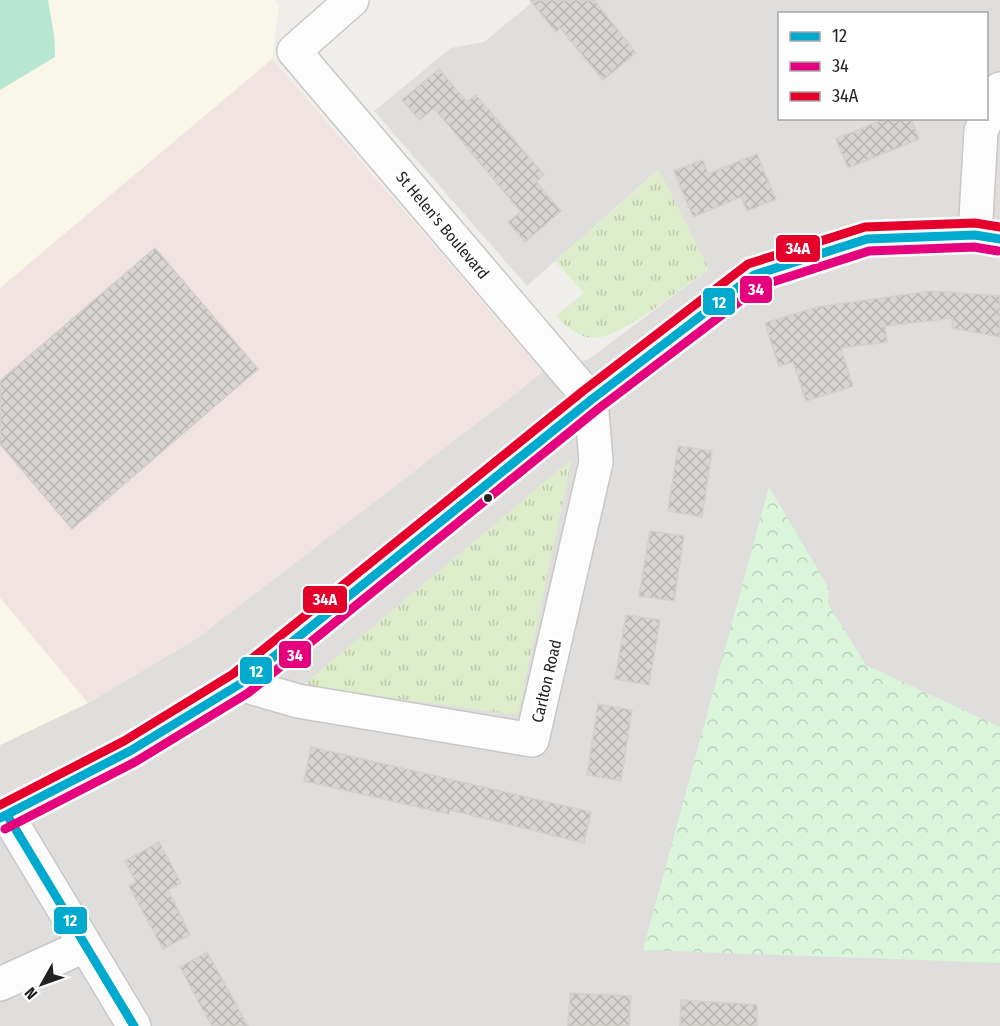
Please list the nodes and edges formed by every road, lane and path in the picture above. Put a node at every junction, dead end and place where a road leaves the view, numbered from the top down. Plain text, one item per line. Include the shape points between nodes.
1 (352, 0) edge
2 (1000, 89) edge
3 (988, 116) edge
4 (986, 120) edge
5 (988, 237) edge
6 (591, 399) junction
7 (240, 684) junction
8 (4, 816) edge
9 (84, 946) junction
10 (0, 984) edge
11 (134, 1026) edge

1 - 6 street, St Helen's Boulevard via 294,51
2 - 3 street
4 - 5 street via 981,131
5 - 6 main road via 867,239 754,275
6 - 7 main road
6 - 7 street, Carlton Road via 596,462 532,740 298,701
7 - 8 main road via 130,752
8 - 9 street
9 - 10 street
9 - 11 street

